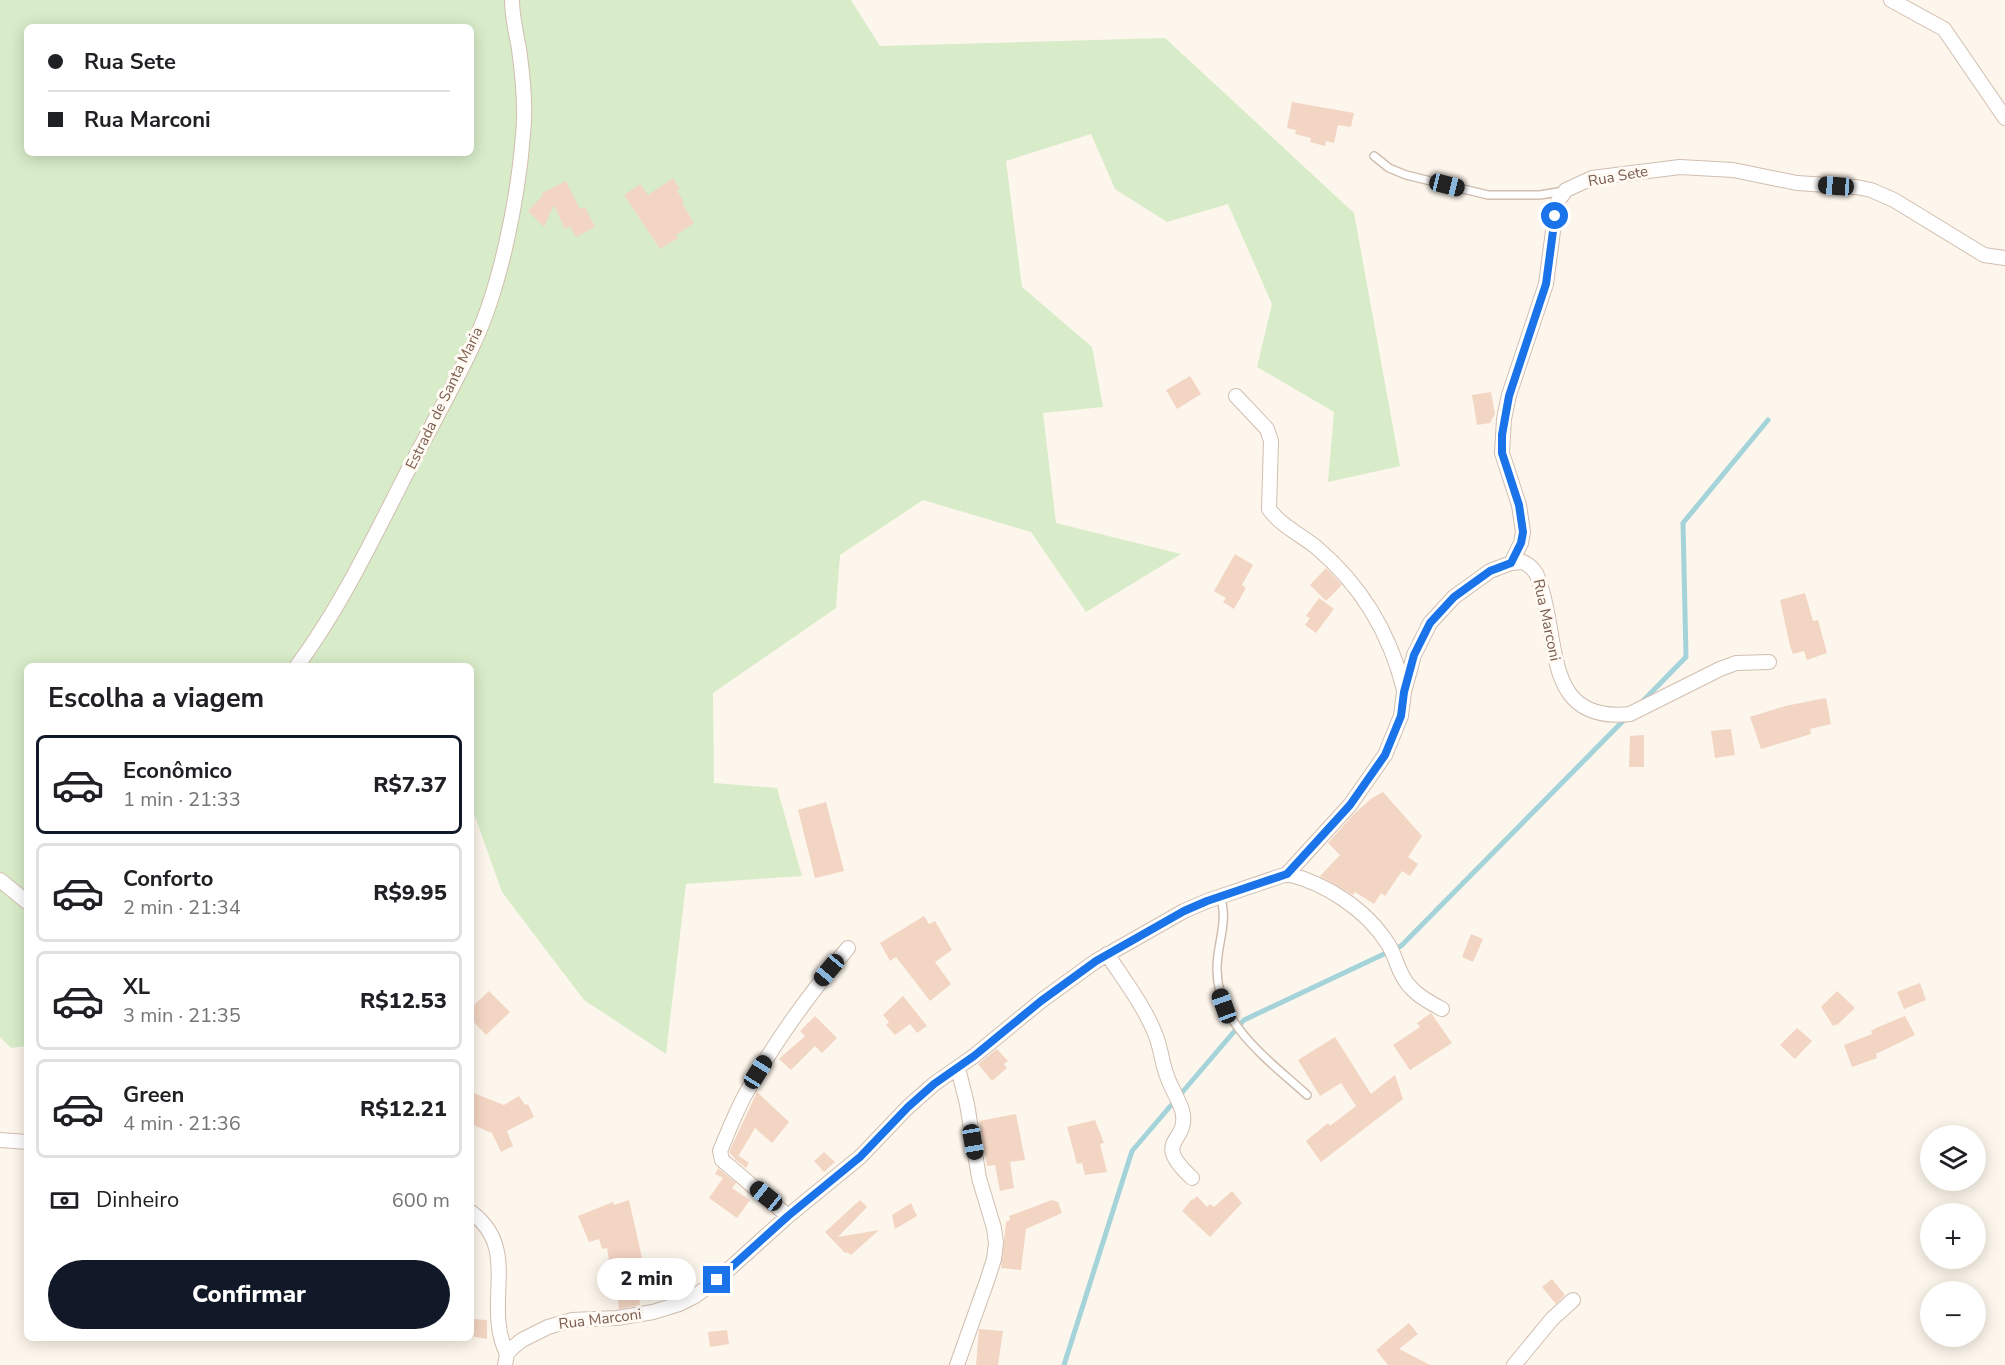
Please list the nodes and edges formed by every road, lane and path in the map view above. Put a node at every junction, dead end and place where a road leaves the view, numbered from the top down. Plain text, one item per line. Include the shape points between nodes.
1 (512, 0) edge
2 (1891, 0) edge
3 (2005, 118) edge
4 (1374, 156) dead end
5 (1566, 190) junction
6 (2005, 258) edge
7 (1236, 396) dead end
8 (1511, 563) junction
9 (1768, 662) dead end
10 (299, 663) edge
11 (1404, 692) junction
12 (1287, 874) junction
13 (0, 880) edge
14 (1220, 896) junction
15 (24, 900) edge
16 (848, 948) dead end
17 (1107, 954) junction
18 (1442, 1009) dead end
19 (958, 1068) junction
20 (1307, 1095) dead end
21 (0, 1140) edge
22 (24, 1142) edge
23 (1191, 1178) dead end
24 (474, 1215) edge
25 (788, 1216) junction
26 (1573, 1300) dead end
27 (506, 1360) edge
28 (957, 1365) edge
29 (1514, 1365) edge

1 - 10 street, Estrada de Santa Maria via 525,105 523,137 509,230 492,292 473,346 347,591
2 - 3 street via 1944,29
4 - 5 lane via 1406,175 1488,195 1540,195
5 - 6 street, Rua Sete via 1592,178 1680,167 1856,187 1894,200 1984,255
5 - 8 street via 1558,201 1546,284 1509,396 1503,427 1502,453 1519,505 1523,532
7 - 11 street via 1267,429 1272,441 1269,509 1332,561 1360,593 1390,644
8 - 9 street, Rua Marconi via 1523,562 1537,572 1558,673 1573,700 1587,710 1615,716 1630,714 1720,669 1736,663
8 - 11 street, Rua Marconi via 1490,571 1454,597 1430,623 1414,655
11 - 12 street, Rua Marconi via 1401,716 1373,775
12 - 14 street, Rua Marconi
12 - 18 street via 1316,883 1356,910 1387,943 1409,986
13 - 15 street
14 - 17 street, Rua Marconi via 1184,911
14 - 20 lane via 1224,922 1217,970 1224,1006 1246,1038
16 - 25 street via 818,983 747,1090 720,1151 722,1160
17 - 19 street, Rua Marconi
17 - 23 street via 1156,1034 1183,1118 1172,1145 1173,1159
19 - 25 street, Rua Marconi via 934,1084 860,1157
19 - 28 street via 996,1243 991,1270
21 - 22 street
24 - 27 street via 495,1241 498,1331
25 - 27 street, Rua Marconi via 695,1296 668,1308 630,1317 560,1323 522,1340
26 - 29 street

